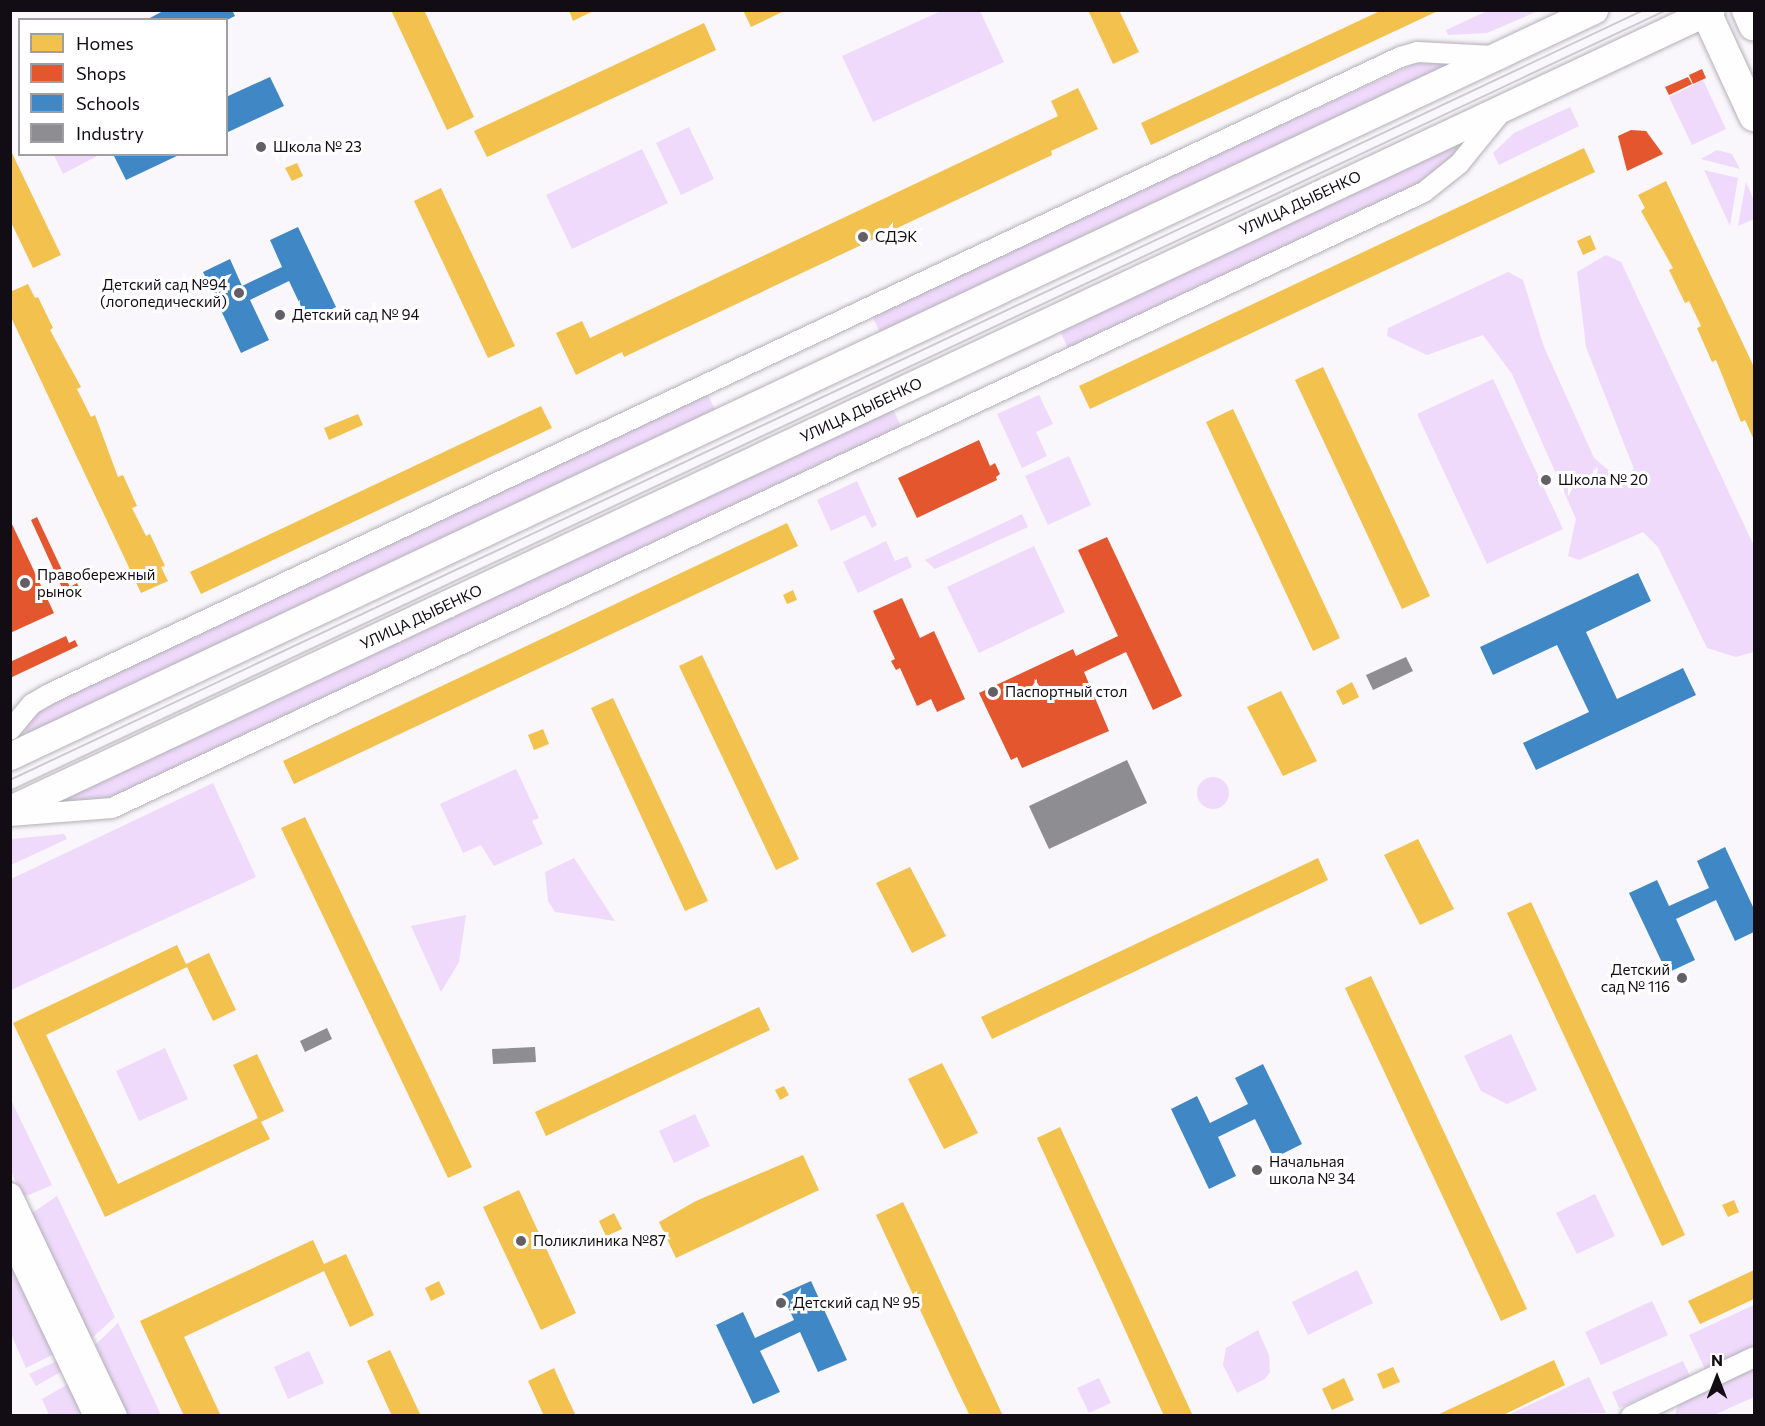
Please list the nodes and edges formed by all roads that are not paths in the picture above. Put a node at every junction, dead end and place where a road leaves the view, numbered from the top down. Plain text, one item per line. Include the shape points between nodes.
1 (1593, 10) edge
2 (1748, 10) edge
3 (1707, 11) edge
4 (1755, 26) edge
5 (1497, 56) junction
6 (1506, 106) junction
7 (1755, 116) edge
8 (10, 730) edge
9 (10, 756) edge
10 (10, 809) edge
11 (10, 816) edge
12 (10, 1196) edge
13 (10, 1235) edge
14 (1755, 1357) edge
15 (96, 1416) edge
16 (115, 1416) edge
17 (1631, 1416) edge

1 - 5 main road
2 - 4 main road
3 - 6 main road, УЛИЦА ДЫБЕНКО
3 - 7 main road
5 - 8 street via 1417,52 1400,57 49,694 32,704
5 - 9 main road
6 - 10 main road, УЛИЦА ДЫБЕНКО
6 - 11 street via 1459,164 1424,192 112,808
12 - 16 street
13 - 15 street
14 - 17 street

